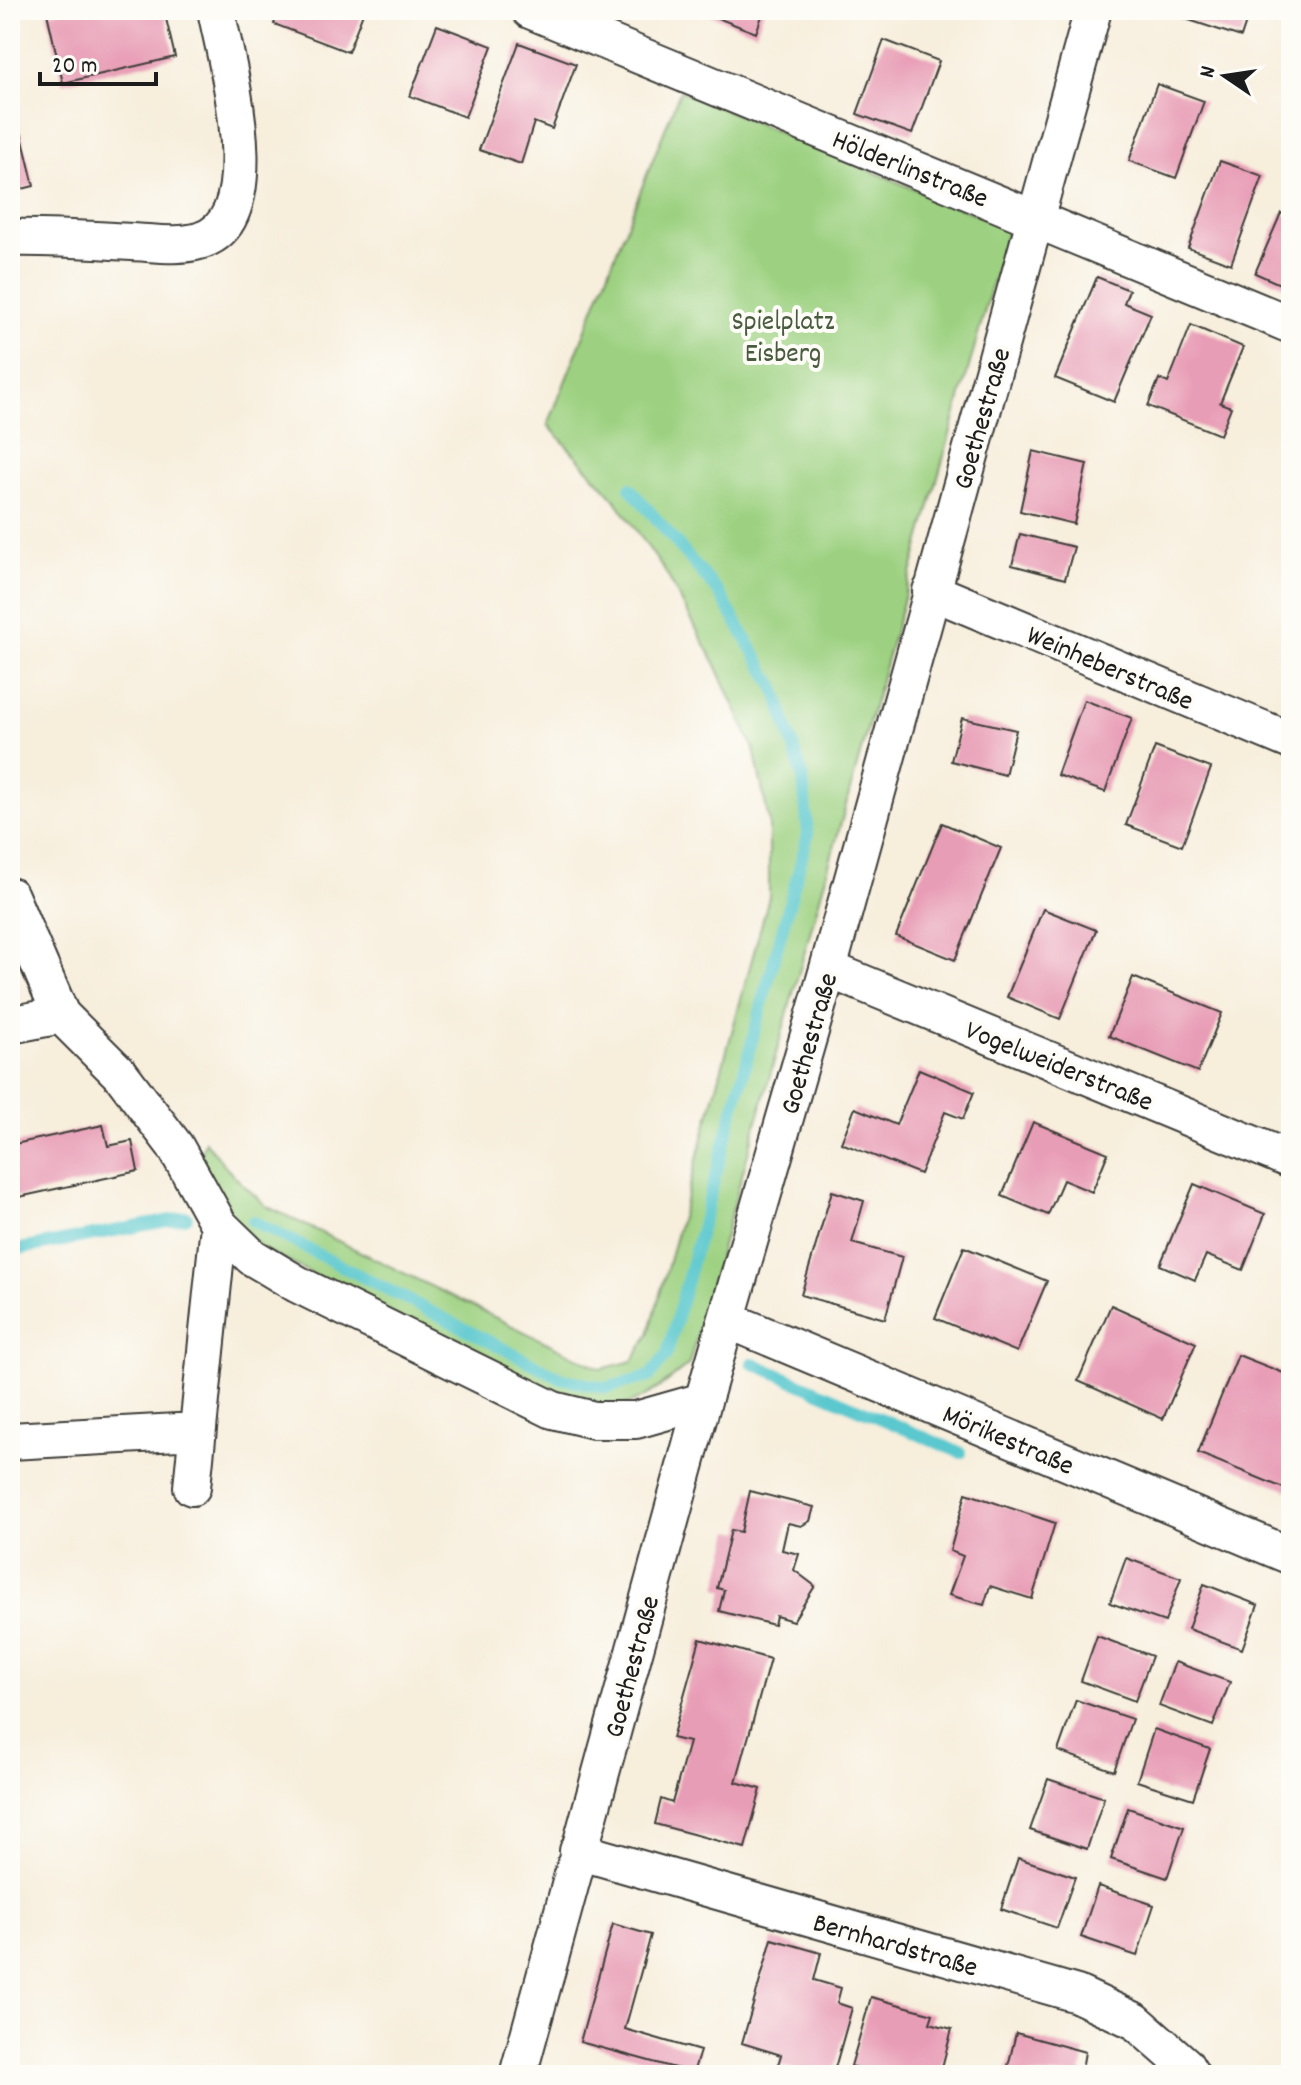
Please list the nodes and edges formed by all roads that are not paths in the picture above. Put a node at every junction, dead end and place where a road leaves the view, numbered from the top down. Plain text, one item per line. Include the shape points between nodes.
1 (216, 10) edge
2 (530, 10) edge
3 (1093, 10) edge
4 (1036, 219) junction
5 (10, 238) edge
6 (1291, 325) edge
7 (931, 591) junction
8 (1291, 741) edge
9 (10, 896) edge
10 (828, 969) junction
11 (61, 1015) junction
12 (10, 1025) edge
13 (1291, 1160) edge
14 (219, 1225) junction
15 (728, 1320) junction
16 (703, 1401) junction
17 (197, 1431) junction
18 (10, 1441) edge
19 (192, 1487) dead end
20 (1291, 1556) edge
21 (578, 1851) junction
22 (518, 2075) edge
23 (1191, 2075) edge

1 - 5 street via 236,112 240,166 234,207 223,228 201,241 171,244
2 - 4 street, Hölderlinstraße
3 - 4 street, Goethestraße
4 - 6 street, Hölderlinstraße
4 - 7 street, Goethestraße
7 - 8 street, Weinheberstraße
7 - 10 street, Goethestraße
9 - 11 street
10 - 13 street, Vogelweiderstraße
10 - 15 street, Goethestraße
11 - 12 street
11 - 14 street via 122,1076 166,1135
14 - 16 street via 252,1257 297,1284 553,1410 594,1420 636,1420
14 - 17 street
15 - 16 street, Goethestraße
15 - 20 street, Mörikestraße
16 - 21 street, Goethestraße
17 - 18 street
17 - 19 street
21 - 22 street, Goethestraße
21 - 23 street, Bernhardstraße via 1077,1994 1135,2021

